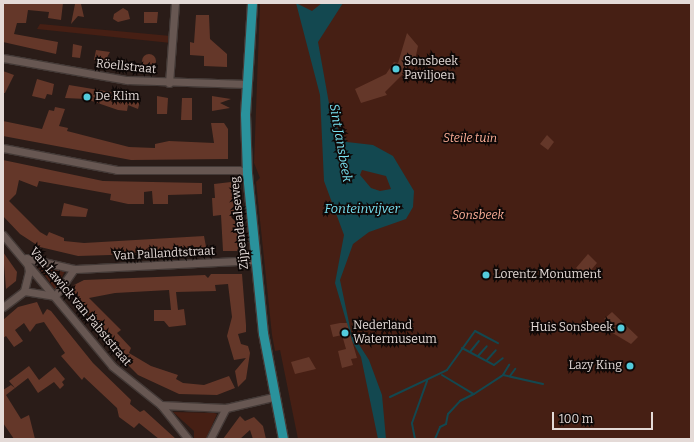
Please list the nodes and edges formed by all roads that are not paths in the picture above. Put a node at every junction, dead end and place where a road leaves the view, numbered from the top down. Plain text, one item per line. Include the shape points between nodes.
1 (174, 3) edge
2 (252, 3) edge
3 (3, 58) edge
4 (169, 83) junction
5 (247, 84) junction
6 (3, 148) edge
7 (247, 173) junction
8 (3, 235) edge
9 (26, 258) junction
10 (255, 260) junction
11 (74, 269) junction
12 (24, 291) junction
13 (56, 296) junction
14 (3, 307) edge
15 (273, 397) junction
16 (161, 405) junction
17 (226, 408) junction
18 (188, 439) edge
19 (210, 439) edge
20 (283, 439) edge

1 - 4 street
2 - 5 main road, Zijpendaalseweg
3 - 4 street, Röellstraat via 69,71
4 - 5 street, Röellstraat
5 - 7 main road, Zijpendaalseweg
6 - 7 street via 117,170 239,170
7 - 10 main road, Zijpendaalseweg
8 - 9 street, Van Lawick van Pabststraat
9 - 11 street, Van Pallandtstraat
9 - 12 street via 29,271
9 - 13 street, Van Lawick van Pabststraat
10 - 11 street, Van Pallandtstraat
10 - 15 main road, Zijpendaalseweg
11 - 13 street
12 - 13 street
12 - 14 street
13 - 16 street, Van Lawick van Pabststraat via 112,366
15 - 17 street
15 - 20 main road, Zijpendaalseweg
16 - 17 street
16 - 18 street, Van Lawick van Pabststraat
17 - 19 street

